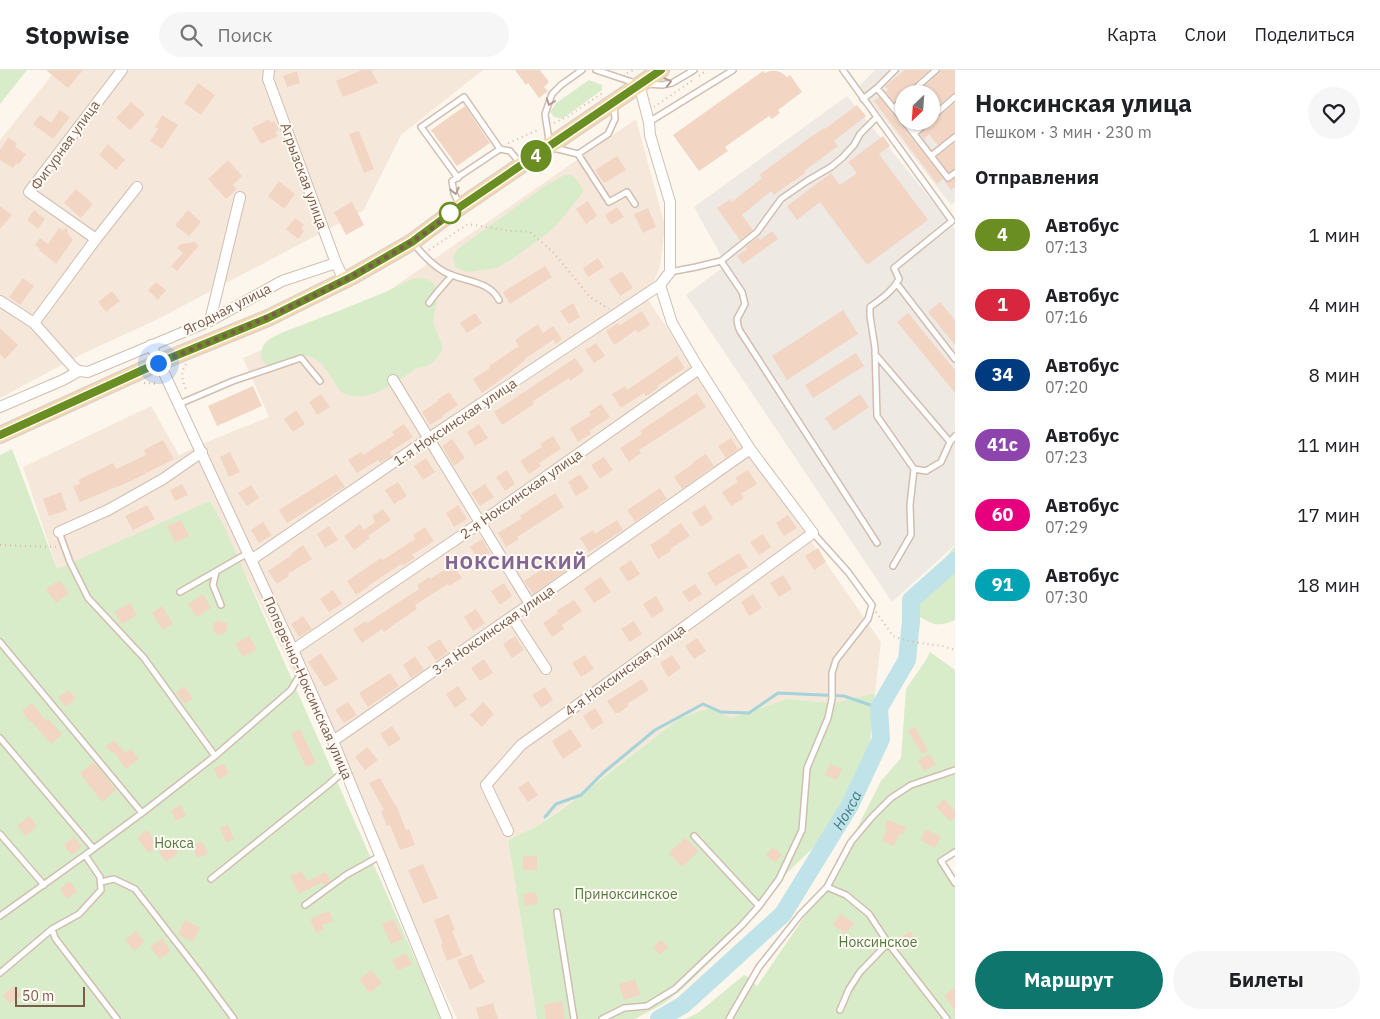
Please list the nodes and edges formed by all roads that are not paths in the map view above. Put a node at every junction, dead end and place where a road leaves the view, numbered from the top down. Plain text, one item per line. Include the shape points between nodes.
1 (122, 70) edge
2 (269, 70) edge
3 (582, 70) edge
4 (596, 70) edge
5 (661, 70) edge
6 (694, 70) edge
7 (733, 70) edge
8 (842, 70) edge
9 (895, 70) edge
10 (936, 70) edge
11 (637, 77) edge
12 (919, 85) edge
13 (877, 88) junction
14 (955, 98) edge
15 (863, 99) junction
16 (614, 101) junction
17 (894, 108) edge
18 (940, 110) edge
19 (648, 117) junction
20 (876, 118) junction
21 (911, 130) edge
22 (918, 130) edge
23 (914, 134) junction
24 (955, 137) edge
25 (550, 147) junction
26 (500, 148) junction
27 (578, 154) junction
28 (931, 156) junction
29 (522, 165) junction
30 (955, 173) edge
31 (458, 178) junction
32 (137, 188) dead end
33 (240, 197) dead end
34 (635, 204) dead end
35 (460, 207) junction
36 (96, 239) junction
37 (412, 242) junction
38 (721, 261) junction
39 (336, 263) junction
40 (670, 272) junction
41 (452, 275) junction
42 (344, 280) junction
43 (897, 284) junction
44 (660, 285) junction
45 (499, 300) dead end
46 (0, 301) edge
47 (430, 303) dead end
48 (210, 321) junction
49 (34, 323) junction
50 (151, 346) junction
51 (875, 354) junction
52 (955, 359) edge
53 (158, 363) junction
54 (699, 369) junction
55 (79, 372) junction
56 (393, 380) dead end
57 (320, 381) dead end
58 (179, 404) junction
59 (0, 407) edge
60 (0, 435) edge
61 (955, 436) edge
62 (429, 438) junction
63 (950, 442) junction
64 (750, 448) junction
65 (202, 452) junction
66 (914, 470) junction
67 (480, 523) junction
68 (59, 532) joint
69 (813, 533) junction
70 (877, 543) dead end
71 (250, 557) junction
72 (893, 566) dead end
73 (216, 572) junction
74 (180, 592) dead end
75 (530, 604) junction
76 (222, 605) dead end
77 (512, 617) junction
78 (0, 642) edge
79 (293, 650) junction
80 (546, 669) dead end
81 (302, 670) junction
82 (0, 738) edge
83 (333, 741) junction
84 (215, 756) junction
85 (344, 770) junction
86 (955, 770) edge
87 (142, 813) junction
88 (508, 831) dead end
89 (0, 834) edge
90 (694, 836) dead end
91 (94, 848) junction
92 (955, 852) edge
93 (85, 856) junction
94 (381, 856) junction
95 (211, 878) dead end
96 (101, 882) junction
97 (955, 883) edge
98 (44, 885) junction
99 (827, 887) junction
100 (305, 904) dead end
101 (759, 906) junction
102 (557, 912) dead end
103 (0, 916) edge
104 (52, 929) junction
105 (888, 942) junction
106 (0, 973) edge
107 (840, 1010) dead end
108 (117, 1019) edge
109 (234, 1019) edge
110 (447, 1019) edge
111 (574, 1019) edge
112 (602, 1019) edge
113 (729, 1019) edge
114 (947, 1019) edge

1 - 36 street, Фигурная улица via 29,192
2 - 39 street, Агрызская улица via 271,87
3 -> 25 lane via 552,94 545,114
4 - 11 lane
5 - 11 main road
11 -> 6 lane via 662,85
7 - 19 lane
8 - 15 lane
9 - 13 lane
10 - 12 lane
11 - 16 main road
11 - 19 street
13 - 15 lane
13 - 17 lane
14 - 18 lane
15 - 20 lane
16 - 25 main road
16 - 27 lane via 615,119 608,134
19 - 40 street via 650,135 670,202
20 - 38 lane via 842,158 781,199 758,232
20 - 43 lane via 952,221 894,268 899,279
21 - 23 lane
22 - 23 lane
23 - 28 lane
24 - 28 lane
25 - 27 lane
25 - 29 main road
26 - 29 lane via 510,151
26 - 31 lane
26 - 31 lane via 464,97 422,127
27 - 34 lane via 609,202 627,192
28 - 30 lane via 948,178
29 - 35 main road
31 -> 35 lane via 452,181
32 - 36 street
33 - 48 street
35 - 37 main road
36 - 49 street
37 - 41 lane via 428,260
37 - 42 main road
38 - 40 lane
38 - 70 lane via 742,292 745,304 737,319 740,331
39 - 42 street, Агрызская улица
39 - 48 street, Ягодная улица via 282,281
40 - 44 street, 1-я Ноксинская улица
41 - 45 lane via 484,285
41 - 47 lane
42 - 53 main road via 268,318
43 - 51 lane via 870,307
43 - 52 lane
44 - 54 street via 672,323
44 - 62 street, 1-я Ноксинская улица
46 - 49 street
48 - 50 street, Ягодная улица
49 - 55 street
50 - 53 street, Поперечно-Ноксинская улица
50 - 55 street, Ягодная улица via 88,372
51 - 63 lane
51 - 66 lane via 877,416
53 - 58 street, Поперечно-Ноксинская улица
53 - 60 main road
54 - 64 street
54 - 67 street, 2-я Ноксинская улица
55 - 59 street, Ягодная улица
56 - 62 street
57 - 58 lane via 300,358
58 - 65 street, Поперечно-Ноксинская улица
61 - 63 lane
62 - 67 street
62 - 71 street, 1-я Ноксинская улица
63 - 66 lane via 941,462 926,471
64 - 69 street
64 - 75 street, 3-я Ноксинская улица
65 - 68 street via 108,510
65 - 71 street, Поперечно-Ноксинская улица
66 - 72 lane via 911,535
67 - 75 street
67 - 79 street, 2-я Ноксинская улица
68 - 84 lane via 88,598 144,658
69 - 88 street, 4-я Ноксинская улица via 521,745 486,785
69 - 101 lane via 872,605 868,619 836,660 828,718 807,768 802,830 779,879
71 - 73 lane
71 - 79 street, Поперечно-Ноксинская улица
73 - 74 lane
73 - 76 lane via 213,585
75 - 77 street, 3-я Ноксинская улица
77 - 80 street
77 - 83 street, 3-я Ноксинская улица
78 - 87 lane
79 - 81 street, Поперечно-Ноксинская улица
81 - 83 street, Поперечно-Ноксинская улица
81 - 84 lane via 291,690
82 - 91 lane
83 - 85 street, Поперечно-Ноксинская улица
84 - 87 lane
85 - 94 street, Поперечно-Ноксинская улица
85 - 95 lane
86 - 99 lane via 911,785 891,798 851,842
87 - 91 lane
89 - 98 lane
90 - 101 lane
91 - 93 lane
92 - 97 lane via 941,861
93 - 96 lane
93 - 98 lane
94 - 100 lane via 346,875
94 - 110 street, Поперечно-Ноксинская улица
96 - 104 lane via 101,890 79,914
96 - 109 lane via 114,879 135,889
98 - 103 lane
99 - 105 lane via 846,895 869,914
99 - 113 lane via 800,915 759,968
101 - 112 lane via 675,989 647,1006 624,1008
102 - 111 lane
104 - 106 lane
104 - 108 lane via 55,938
105 - 107 lane via 860,972
105 - 114 lane

